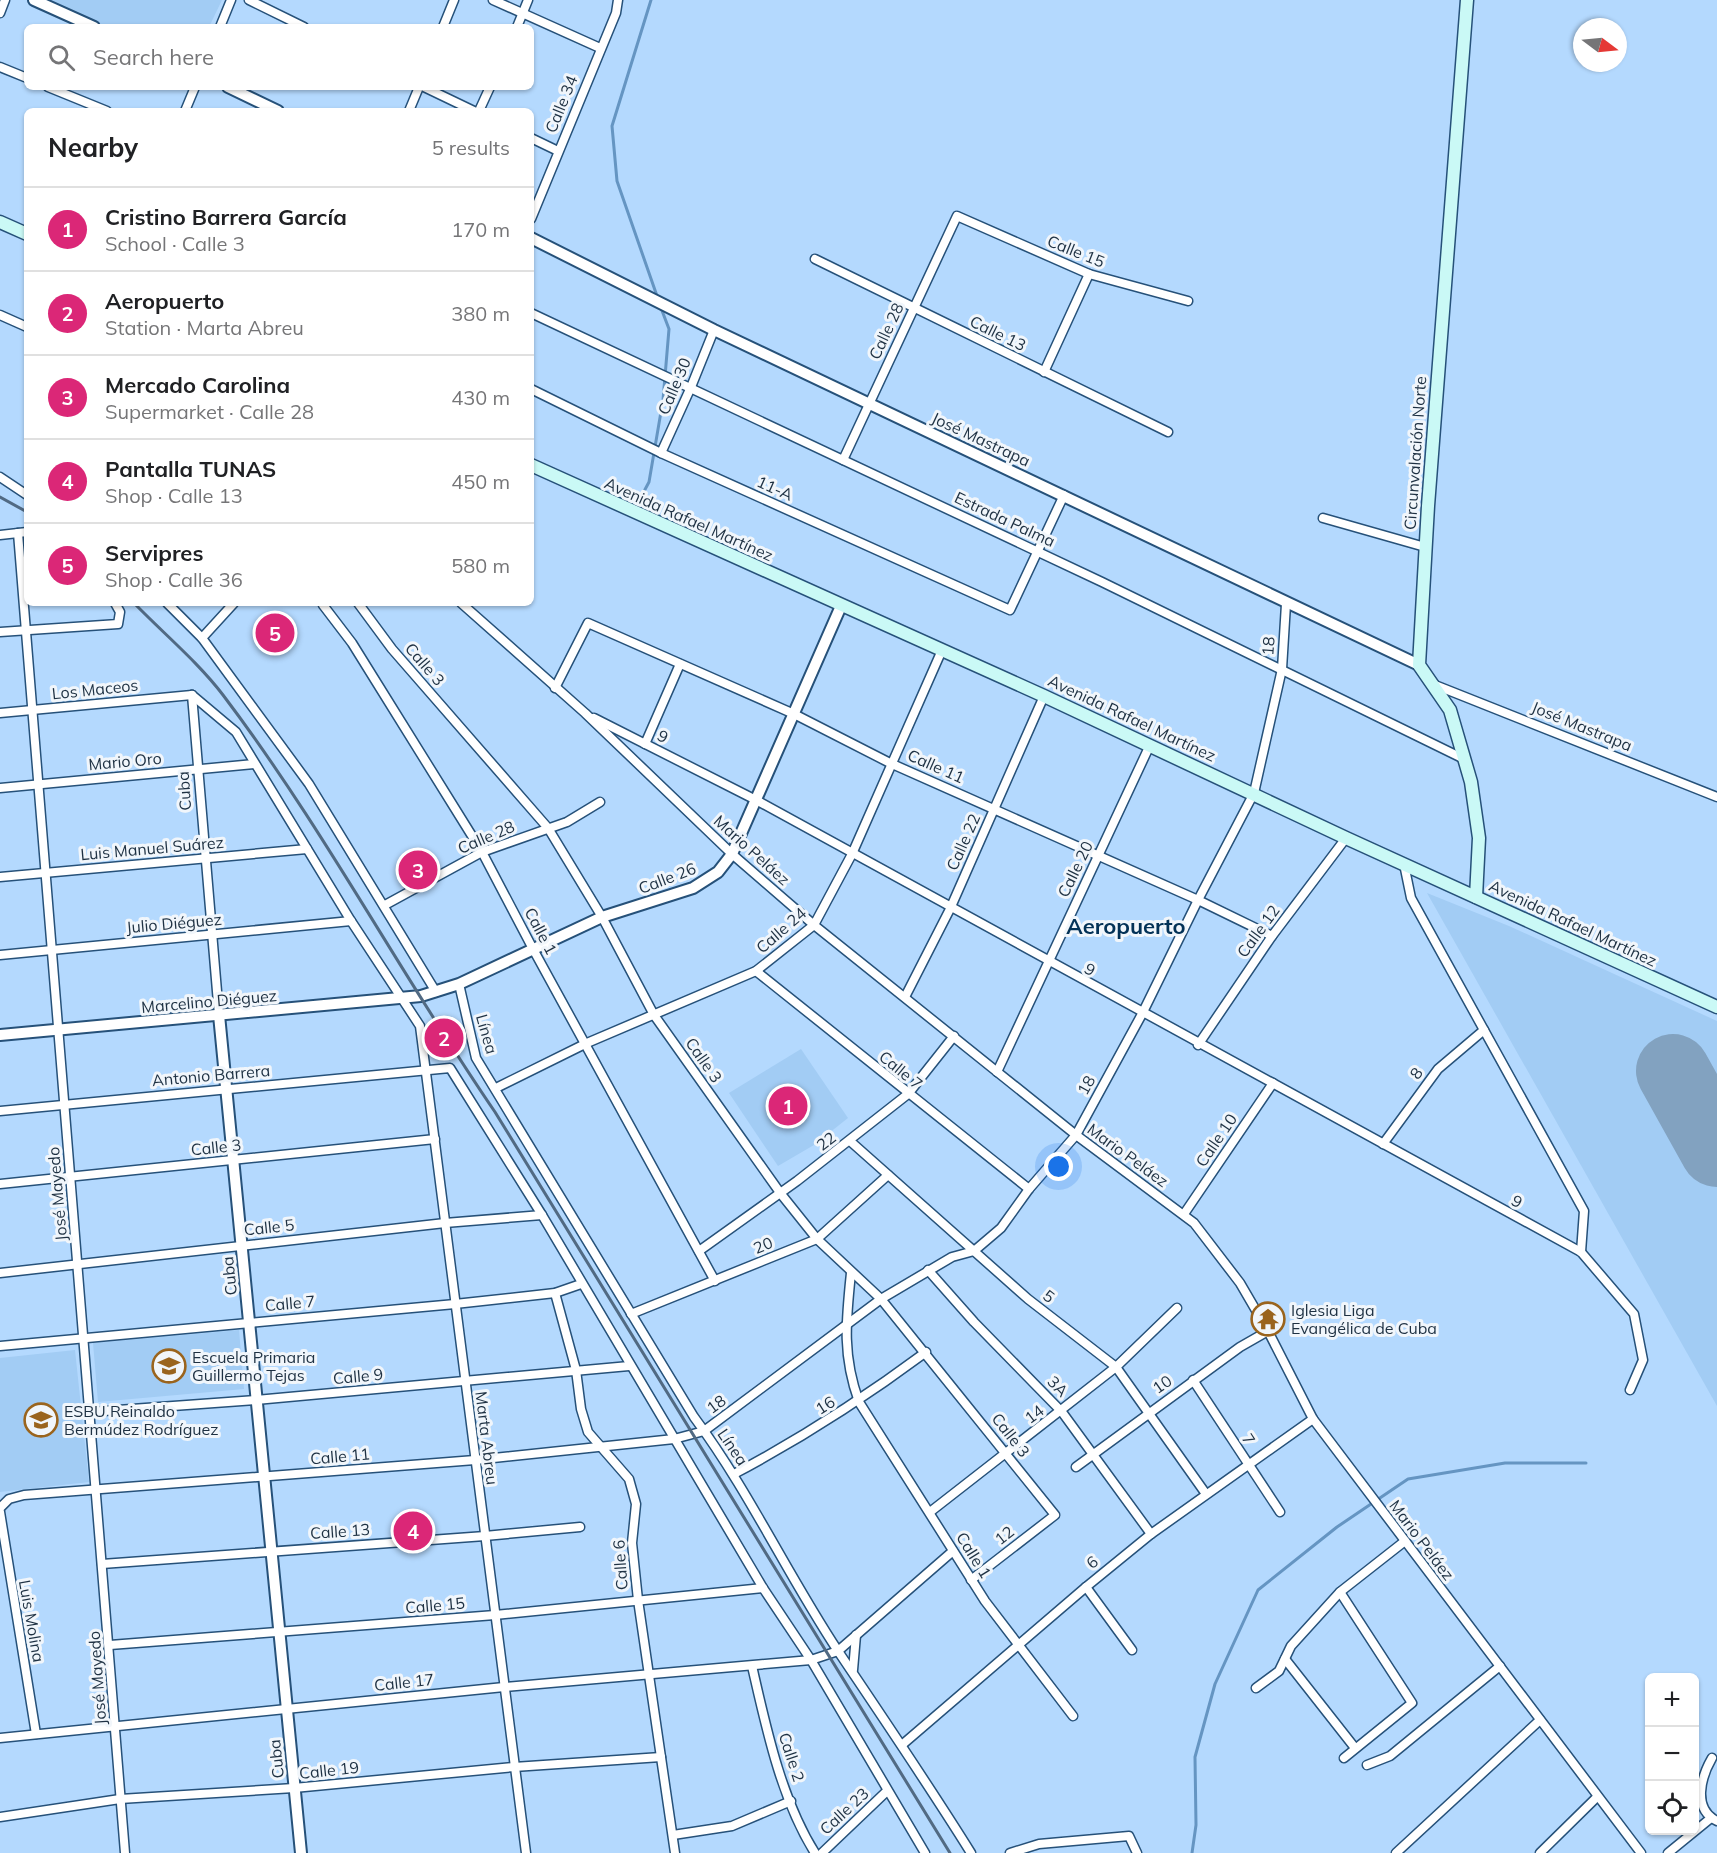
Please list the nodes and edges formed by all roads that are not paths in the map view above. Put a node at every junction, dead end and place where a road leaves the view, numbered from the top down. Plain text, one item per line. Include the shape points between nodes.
1 (5, 0) edge
2 (34, 0) edge
3 (231, 0) edge
4 (249, 0) edge
5 (453, 0) edge
6 (493, 0) edge
7 (528, 0) edge
8 (618, 0) edge
9 (1467, 0) edge
10 (0, 13) edge
11 (523, 13) junction
12 (87, 24) edge
13 (220, 24) edge
14 (298, 24) edge
15 (444, 24) edge
16 (518, 24) edge
17 (600, 48) junction
18 (0, 67) edge
19 (24, 77) edge
20 (55, 90) edge
21 (194, 90) edge
22 (234, 90) edge
23 (418, 90) edge
24 (430, 90) edge
25 (489, 90) edge
26 (100, 108) edge
27 (185, 108) edge
28 (272, 108) edge
29 (410, 108) edge
30 (468, 108) edge
31 (481, 108) edge
32 (534, 139) edge
33 (558, 151) junction
34 (534, 211) edge
35 (957, 216) joint
36 (0, 222) edge
37 (24, 233) edge
38 (534, 240) edge
39 (815, 259) dead end
40 (1089, 274) junction
41 (1188, 301) dead end
42 (914, 308) junction
43 (534, 314) edge
44 (0, 315) edge
45 (24, 326) edge
46 (714, 330) junction
47 (1044, 372) junction
48 (691, 387) junction
49 (534, 390) edge
50 (869, 403) junction
51 (1168, 432) dead end
52 (661, 453) junction
53 (843, 460) junction
54 (534, 468) edge
55 (0, 477) edge
56 (24, 493) edge
57 (1064, 495) junction
58 (1323, 518) dead end
59 (23, 533) edge
60 (0, 535) edge
61 (1425, 547) junction
62 (1038, 551) junction
63 (24, 565) edge
64 (1286, 604) junction
65 (25, 606) edge
66 (117, 606) edge
67 (170, 606) edge
68 (231, 606) edge
69 (326, 606) edge
70 (360, 606) edge
71 (467, 606) edge
72 (841, 606) junction
73 (26, 630) junction
74 (0, 633) edge
75 (202, 638) junction
76 (942, 650) junction
77 (680, 664) junction
78 (1419, 665) junction
79 (1282, 669) junction
80 (1435, 685) junction
81 (555, 688) junction
82 (192, 694) junction
83 (1044, 696) junction
84 (31, 710) junction
85 (0, 713) edge
86 (585, 713) junction
87 (794, 714) junction
88 (645, 744) junction
89 (1150, 745) junction
90 (1464, 759) junction
91 (890, 763) junction
92 (254, 764) junction
93 (198, 770) junction
94 (37, 785) junction
95 (0, 788) edge
96 (1254, 793) junction
97 (1717, 797) edge
98 (756, 800) junction
99 (600, 802) dead end
100 (994, 809) junction
101 (548, 828) junction
102 (1346, 838) junction
103 (307, 849) junction
104 (483, 852) junction
105 (732, 854) junction
106 (852, 854) junction
107 (1098, 856) junction
108 (204, 858) junction
109 (1404, 864) junction
110 (45, 873) junction
111 (0, 877) edge
112 (1476, 897) junction
113 (1198, 900) junction
114 (385, 905) junction
115 (950, 909) junction
116 (602, 917) junction
117 (351, 921) junction
118 (814, 925) junction
119 (211, 935) junction
120 (1272, 936) junction
121 (533, 949) junction
122 (51, 950) junction
123 (0, 955) edge
124 (1047, 962) junction
125 (756, 971) junction
126 (459, 984) junction
127 (436, 992) junction
128 (421, 996) joint
129 (905, 997) junction
130 (401, 998) junction
131 (1717, 1007) edge
132 (1142, 1014) junction
133 (219, 1015) junction
134 (654, 1015) junction
135 (59, 1030) junction
136 (1484, 1030) junction
137 (0, 1035) edge
138 (954, 1036) junction
139 (586, 1043) junction
140 (1198, 1045) junction
141 (425, 1070) junction
142 (997, 1072) junction
143 (1273, 1083) junction
144 (495, 1088) junction
145 (226, 1089) junction
146 (908, 1094) junction
147 (65, 1105) junction
148 (0, 1110) edge
149 (1076, 1135) junction
150 (435, 1139) junction
151 (850, 1141) junction
152 (1383, 1144) junction
153 (233, 1160) junction
154 (888, 1175) junction
155 (69, 1177) junction
156 (0, 1184) edge
157 (1029, 1189) junction
158 (780, 1194) junction
159 (1184, 1214) junction
160 (542, 1215) junction
161 (444, 1223) junction
162 (817, 1239) junction
163 (241, 1245) junction
164 (699, 1251) junction
165 (975, 1251) junction
166 (1581, 1252) junction
167 (78, 1265) junction
168 (928, 1270) junction
169 (0, 1273) edge
170 (851, 1273) junction
171 (715, 1281) junction
172 (581, 1284) junction
173 (555, 1293) junction
174 (881, 1299) junction
175 (455, 1304) junction
176 (1177, 1308) dead end
177 (631, 1314) junction
178 (249, 1322) junction
179 (846, 1326) junction
180 (1268, 1331) junction
181 (84, 1337) junction
182 (0, 1346) edge
183 (926, 1352) junction
184 (629, 1366) junction
185 (1116, 1367) junction
186 (576, 1370) junction
187 (1193, 1380) junction
188 (465, 1381) junction
189 (1630, 1390) dead end
190 (256, 1400) junction
191 (859, 1402) junction
192 (90, 1412) junction
193 (1062, 1412) junction
194 (1149, 1412) junction
195 (1312, 1419) junction
196 (705, 1431) junction
197 (674, 1438) junction
198 (604, 1447) junction
199 (1093, 1453) junction
200 (1006, 1454) junction
201 (475, 1460) junction
202 (1248, 1466) junction
203 (1076, 1467) dead end
204 (734, 1474) junction
205 (263, 1478) junction
206 (97, 1491) junction
207 (1206, 1494) junction
208 (9, 1499) joint
209 (0, 1510) edge
210 (930, 1512) junction
211 (1280, 1512) dead end
212 (1055, 1515) joint
213 (580, 1527) dead end
214 (1151, 1534) junction
215 (485, 1536) junction
216 (1405, 1541) junction
217 (271, 1550) junction
218 (953, 1551) junction
219 (102, 1564) junction
220 (971, 1580) junction
221 (1086, 1587) junction
222 (763, 1588) junction
223 (1340, 1592) junction
224 (638, 1600) junction
225 (495, 1615) junction
226 (279, 1633) junction
227 (856, 1635) junction
228 (110, 1645) junction
229 (1019, 1646) junction
230 (1132, 1650) dead end
231 (838, 1651) junction
232 (1285, 1659) junction
233 (811, 1660) junction
234 (752, 1666) junction
235 (1500, 1666) junction
236 (853, 1670) junction
237 (650, 1675) junction
238 (504, 1687) junction
239 (1256, 1688) dead end
240 (286, 1709) junction
241 (1073, 1716) dead end
242 (1540, 1720) junction
243 (116, 1725) junction
244 (36, 1734) junction
245 (0, 1738) edge
246 (903, 1744) junction
247 (1356, 1748) junction
248 (661, 1757) junction
249 (1344, 1758) dead end
250 (1712, 1758) dead end
251 (1367, 1765) dead end
252 (514, 1767) junction
253 (294, 1788) junction
254 (887, 1791) junction
255 (1597, 1797) junction
256 (120, 1799) junction
257 (791, 1801) junction
258 (0, 1817) edge
259 (1714, 1820) edge
260 (673, 1835) junction
261 (125, 1853) edge
262 (301, 1853) edge
263 (526, 1853) edge
264 (675, 1853) edge
265 (815, 1853) edge
266 (822, 1853) edge
267 (926, 1853) edge
268 (971, 1853) edge
269 (1010, 1853) edge
270 (1137, 1853) edge
271 (1396, 1853) edge
272 (1540, 1853) edge
273 (1641, 1853) edge
274 (1668, 1853) edge

1 - 10 street
2 - 12 street
3 - 13 street
4 - 14 street
5 - 15 street
6 - 11 street
7 - 11 street
8 - 17 street, Calle 34
9 - 61 main road, Circunvalación Norte
11 - 16 street
11 - 17 street
17 - 33 street, Calle 34
18 - 19 street
20 - 26 street
21 - 27 street
22 - 28 street
23 - 29 street
24 - 30 street
25 - 31 street
32 - 33 street
33 - 34 street, Calle 34
35 - 40 street, Calle 15
35 - 42 street, Calle 28
36 - 37 main road
38 - 46 street, José Mastrapa
39 - 42 street, Calle 13
40 - 41 street, Calle 15
40 - 47 street
42 - 47 street, Calle 13
42 - 50 street, Calle 28
43 - 48 street, Estrada Palma
44 - 45 street
46 - 48 street, Calle 30
46 - 50 street, José Mastrapa
47 - 51 street, Calle 13
48 - 52 street, Calle 30
48 - 53 street, Estrada Palma
49 - 52 street, 11-A
50 - 53 street, Calle 28
50 - 57 street, José Mastrapa
52 - 62 street, 11-A via 1010,610
53 - 62 street, Estrada Palma
54 - 72 main road, Avenida Rafael Martínez
55 - 56 street
57 - 62 street
57 - 64 street, José Mastrapa
58 - 61 street
59 - 60 street
59 - 63 street, José Mayedo
61 - 78 main road, Circunvalación Norte
62 - 79 street, Estrada Palma
64 - 78 street, José Mastrapa
64 - 79 street, 18
65 - 73 street, José Mayedo
66 - 73 street via 118,624
67 - 75 street
68 - 75 street
69 - 104 street, Calle 1
70 - 101 street, Calle 3 via 392,649
71 - 81 street, Mario Peláez
72 - 76 main road, Avenida Rafael Martínez
72 - 87 street, Calle 26
73 - 74 street
73 - 84 street, José Mayedo
75 - 114 street via 309,784
76 - 83 main road, Avenida Rafael Martínez
76 - 91 street, Calle 24
77 - 81 street, Calle 11 via 588,623
77 - 87 street, Calle 11
77 - 88 street
78 - 80 main road
79 - 90 street, Estrada Palma
79 - 96 street, 18
80 - 90 main road via 1450,710
80 - 97 street, José Mastrapa
81 - 86 street, Mario Peláez
82 - 84 street, Los Maceos
82 - 92 street via 236,732
82 - 93 street, Cuba
83 - 89 main road, Avenida Rafael Martínez
83 - 100 street, Calle 22
84 - 85 street, Los Maceos
84 - 94 street, José Mayedo
86 - 88 street, 9
86 - 105 street, Mario Peláez
87 - 91 street, Calle 11
87 - 98 street, Calle 26
88 - 98 street, 9
89 - 96 main road, Avenida Rafael Martínez
89 - 107 street, Calle 20
90 - 112 main road via 1479,838
91 - 100 street, Calle 11
91 - 106 street, Calle 24
92 - 93 street, Mario Oro
92 - 103 street
93 - 94 street, Mario Oro
93 - 108 street, Cuba
94 - 95 street, Mario Oro
94 - 110 street, José Mayedo
96 - 102 main road, Avenida Rafael Martínez
96 - 113 street, 18
98 - 105 street, Calle 26
98 - 106 street, 9
99 - 101 street, Calle 28 via 567,822
100 - 107 street, Calle 11
100 - 115 street, Calle 22
101 - 104 street, Calle 28
101 - 116 street, Calle 3
102 - 109 main road, Avenida Rafael Martínez
102 - 120 street, Calle 12
103 - 108 street, Luis Manuel Suárez
103 - 117 street
104 - 114 street, Calle 28
104 - 121 street, Calle 1
105 - 116 street, Calle 26 via 718,872 693,888
105 - 118 street, Mario Peláez
106 - 115 street, 9
106 - 118 street, Calle 24
107 - 113 street, Calle 11
107 - 124 street, Calle 20
108 - 110 street, Luis Manuel Suárez
108 - 119 street, Cuba
109 - 112 main road, Avenida Rafael Martínez
109 - 136 street via 1411,898
110 - 111 street, Luis Manuel Suárez
110 - 122 street, José Mayedo
112 - 131 main road, Avenida Rafael Martínez
113 - 120 street, Calle 11
113 - 132 street, 18
114 - 127 street
115 - 124 street, 9
115 - 129 street, Calle 22
116 - 121 street, Calle 26
116 - 134 street, Calle 3
117 - 119 street, Julio Diéguez
117 - 130 street
118 - 125 street, Calle 24
118 - 129 street, Mario Peláez
119 - 122 street, Julio Diéguez
119 - 133 street, Cuba
120 - 140 street, Calle 12
121 - 126 street, Calle 26
121 - 139 street, Calle 1
122 - 123 street, Julio Diéguez
122 - 135 street, José Mayedo
124 - 132 street, 9
124 - 142 street, Calle 20
125 - 134 street, Calle 24
125 - 146 street, Calle 7
126 - 127 street, Calle 26
126 - 144 street, Línea via 476,1058
127 - 128 street, Calle 26
128 - 130 street, Marcelino Diéguez
129 - 138 street, Mario Peláez
130 - 133 street, Marcelino Diéguez
130 - 141 street, Marta Abreu via 420,1026
132 - 140 street, 9
132 - 149 street, 18
133 - 135 street, Marcelino Diéguez
133 - 145 street, Cuba
134 - 139 street, Calle 24
134 - 158 street, Calle 3
135 - 137 street, Marcelino Diéguez
135 - 147 street, José Mayedo
136 - 152 street, 8 via 1438,1069
136 - 166 street via 1584,1211
138 - 142 street, Mario Peláez
138 - 146 street, 22
139 - 144 street, Calle 24
139 - 164 street, Calle 1
140 - 143 street, 9
141 - 145 street, Antonio Barrera
141 - 150 street, Marta Abreu
141 - 160 street via 450,1068
142 - 149 street, Mario Peláez
143 - 152 street, 9
143 - 159 street, Calle 10
144 - 177 street, Línea
145 - 147 street, Antonio Barrera
145 - 153 street, Cuba
146 - 151 street, 22
146 - 157 street, Calle 7
147 - 148 street, Antonio Barrera
147 - 155 street, José Mayedo
149 - 157 street, 18
149 - 159 street, Mario Peláez
150 - 153 street, Calle 3
150 - 161 street, Marta Abreu
151 - 154 street, 5
151 - 158 street, 22
152 - 166 street, 9
153 - 155 street, Calle 3
153 - 163 street, Cuba
154 - 162 street, 20
154 - 165 street, 5
155 - 156 street, Calle 3
155 - 167 street, José Mayedo
157 - 165 street, 18 via 1001,1228
158 - 162 street, Calle 3
158 - 164 street, 22
159 - 180 street, Mario Peláez via 1240,1283
160 - 161 street, Calle 5
160 - 172 street
161 - 163 street, Calle 5
161 - 175 street, Marta Abreu
162 - 170 street, Calle 3
162 - 171 street, 20
163 - 167 street, Calle 5
163 - 178 street, Cuba
164 - 171 street, Calle 1
165 - 168 street, 18 via 952,1257
165 - 185 street, 5 via 1028,1299
166 - 189 street via 1634,1314 1643,1360
167 - 169 street, Calle 5
167 - 181 street, José Mayedo
168 - 174 street, 18
168 - 193 street, 3A
170 - 174 street, Calle 3
170 - 179 street, Calle 1
171 - 177 street, 20
172 - 173 street, Calle 7
172 - 184 street
173 - 175 street, Calle 7
173 - 186 street, Calle 6
174 - 179 street, 18
174 - 183 street, Calle 3
175 - 178 street, Calle 7
175 - 188 street, Marta Abreu
176 - 185 street, 14
177 - 196 street, Línea
178 - 181 street, Calle 7
178 - 190 street, Cuba
179 - 191 street, Calle 1 via 849,1371
179 - 196 street, 18
180 - 187 street, 10
180 - 195 street, Mario Peláez
181 - 182 street, Calle 7
181 - 192 street, José Mayedo
183 - 191 street, 16
183 - 200 street, Calle 3
184 - 186 street, Calle 9
184 - 197 street
185 - 193 street, 14
185 - 194 street, 5
186 - 188 street, Calle 9
186 - 198 street, Calle 6 via 588,1432
187 - 194 street, 10
187 - 202 street, 7
188 - 190 street, Calle 9
188 - 201 street, Marta Abreu
190 - 192 street, Calle 9
190 - 205 street, Cuba
191 - 204 street, 16
191 - 210 street, Calle 1
192 - 206 street, José Mayedo
193 - 199 street, 3A
193 - 200 street, 14
194 - 199 street, 10
194 - 207 street, 5
195 - 202 street, 6
195 - 216 street, Mario Peláez
196 - 197 street, Calle 11
196 - 204 street, Línea
197 - 198 street, Calle 11
197 - 222 street
198 - 201 street, Calle 11
198 - 224 street, Calle 6 via 629,1479 636,1504 632,1543
199 - 203 street, 10
199 - 214 street, 3A
200 - 210 street, 14
200 - 212 street, Calle 3
201 - 205 street, Calle 11
201 - 215 street, Marta Abreu
202 - 207 street, 6
202 - 211 street, 7
204 - 231 street, Línea
205 - 206 street, Calle 11
205 - 217 street, Cuba
206 - 208 street, Calle 11
206 - 219 street, José Mayedo
207 - 214 street, 6
208 - 209 street, Luis Molina
209 - 244 street, Luis Molina
210 - 218 street, Calle 1
212 - 220 street, 12
213 - 215 street, Calle 13
214 - 221 street, 6
215 - 217 street, Calle 13
215 - 225 street, Marta Abreu
216 - 223 street
216 - 235 street, Mario Peláez
217 - 219 street, Calle 13
217 - 226 street, Cuba
218 - 220 street, Calle 1
218 - 227 street
219 - 228 street, José Mayedo
220 - 229 street, Calle 1
221 - 229 street, 6
221 - 230 street
222 - 224 street, Calle 15
222 - 233 street
223 - 232 street via 1291,1646
223 - 247 street via 1412,1703
224 - 225 street, Calle 15
224 - 237 street, Calle 6
225 - 226 street, Calle 15
225 - 238 street, Marta Abreu
226 - 228 street, Calle 15
226 - 240 street, Cuba
227 - 231 street
227 - 236 street
228 - 243 street, José Mayedo
229 - 241 street, Calle 1
229 - 246 street, 6
231 - 233 street
231 - 236 street, Línea
232 - 239 street via 1279,1671
232 - 247 street
233 - 234 street, Calle 17
233 - 254 street
234 - 237 street, Calle 17
234 - 257 street, Calle 2 via 772,1750
235 - 242 street, Mario Peláez
235 - 251 street via 1390,1756
236 - 246 street, Línea
237 - 238 street, Calle 17
237 - 248 street, Calle 6
238 - 240 street, Calle 17
238 - 252 street, Marta Abreu
240 - 243 street, Calle 17
240 - 253 street, Cuba
242 - 255 street, Mario Peláez
242 - 271 street
243 - 244 street, Calle 17
243 - 256 street, José Mayedo
244 - 245 street, Calle 17
246 - 268 street, Línea
247 - 249 street
248 - 252 street, Calle 19
248 - 260 street, Calle 6
250 - 259 street via 1702,1774 1701,1796 1704,1811
252 - 253 street, Calle 19
252 - 263 street, Marta Abreu
253 - 256 street, Calle 19
253 - 262 street, Cuba
254 - 266 street, Calle 23
254 - 267 street
255 - 272 street
255 - 273 street, Mario Peláez
256 - 258 street, Calle 19
256 - 261 street, José Mayedo
257 - 260 street via 732,1826
257 - 265 street, Calle 2 via 803,1835
259 - 274 street
260 - 264 street, Calle 6
269 - 270 street via 1040,1844 1129,1836

